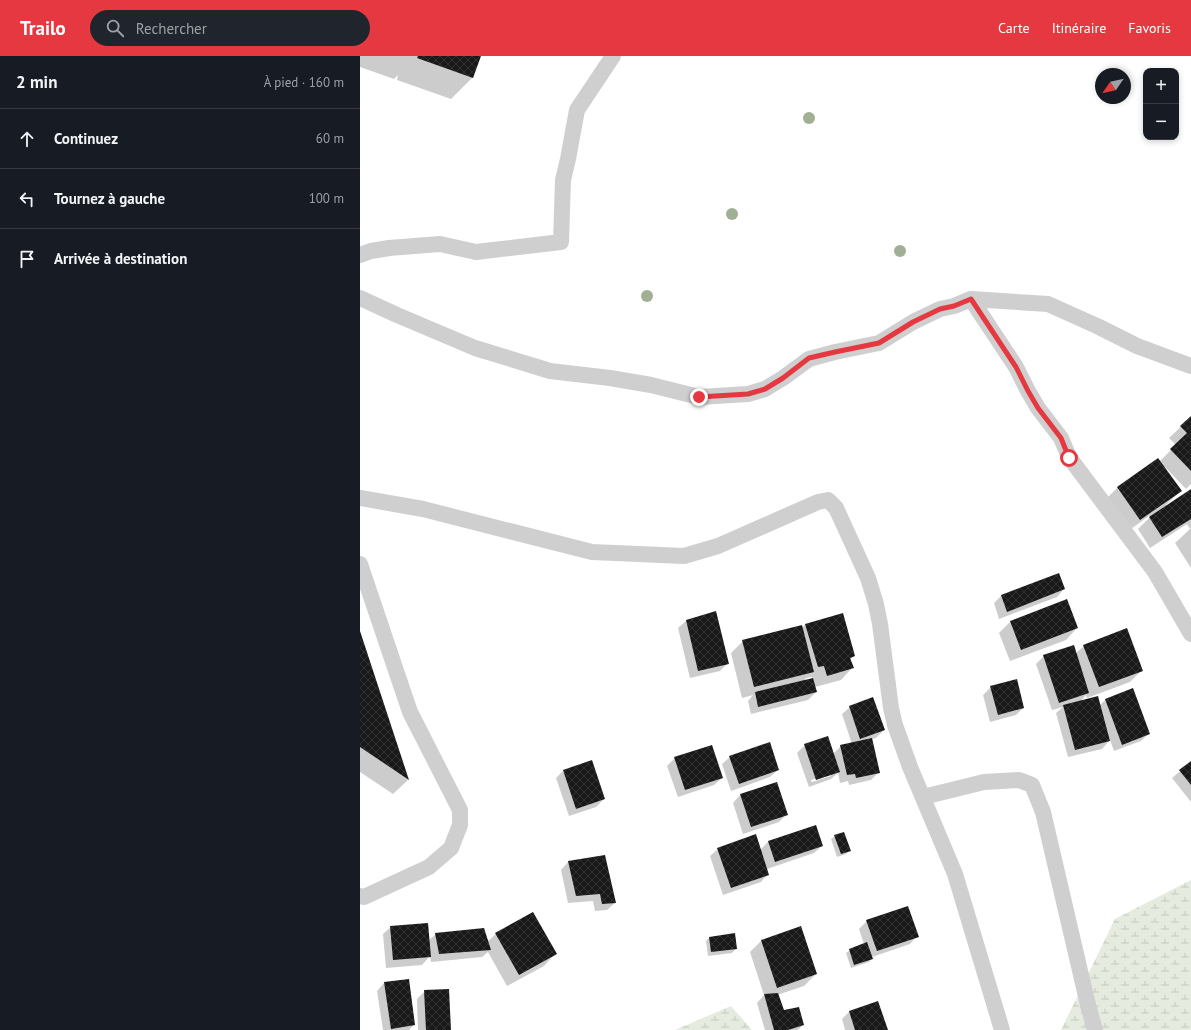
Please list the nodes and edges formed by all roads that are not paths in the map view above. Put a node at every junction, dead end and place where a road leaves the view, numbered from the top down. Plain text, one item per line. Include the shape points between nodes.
1 (613, 56) edge
2 (360, 255) edge
3 (360, 298) edge
4 (971, 299) junction
5 (1191, 366) edge
6 (360, 498) edge
7 (360, 564) edge
8 (1191, 634) edge
9 (923, 797) junction
10 (360, 896) edge
11 (1002, 1030) edge
12 (1095, 1030) edge

1 - 2 street via 577,110 562,180 561,242 476,252 440,244 389,248
3 - 4 street via 475,348 550,371 610,378 699,397 748,394 765,389 809,358 879,343 940,309
4 - 5 street via 1048,304 1137,346
4 - 8 street via 1016,367 1038,408 1061,438 1069,458 1155,572
6 - 9 street via 423,509 592,552 684,556 718,546 818,502 828,500 836,508 868,578 880,624 895,725
7 - 10 street via 410,712 460,810 460,825 451,848 428,867 364,897
9 - 11 street via 955,874
9 - 12 street via 984,782 1019,780 1032,785 1043,812

